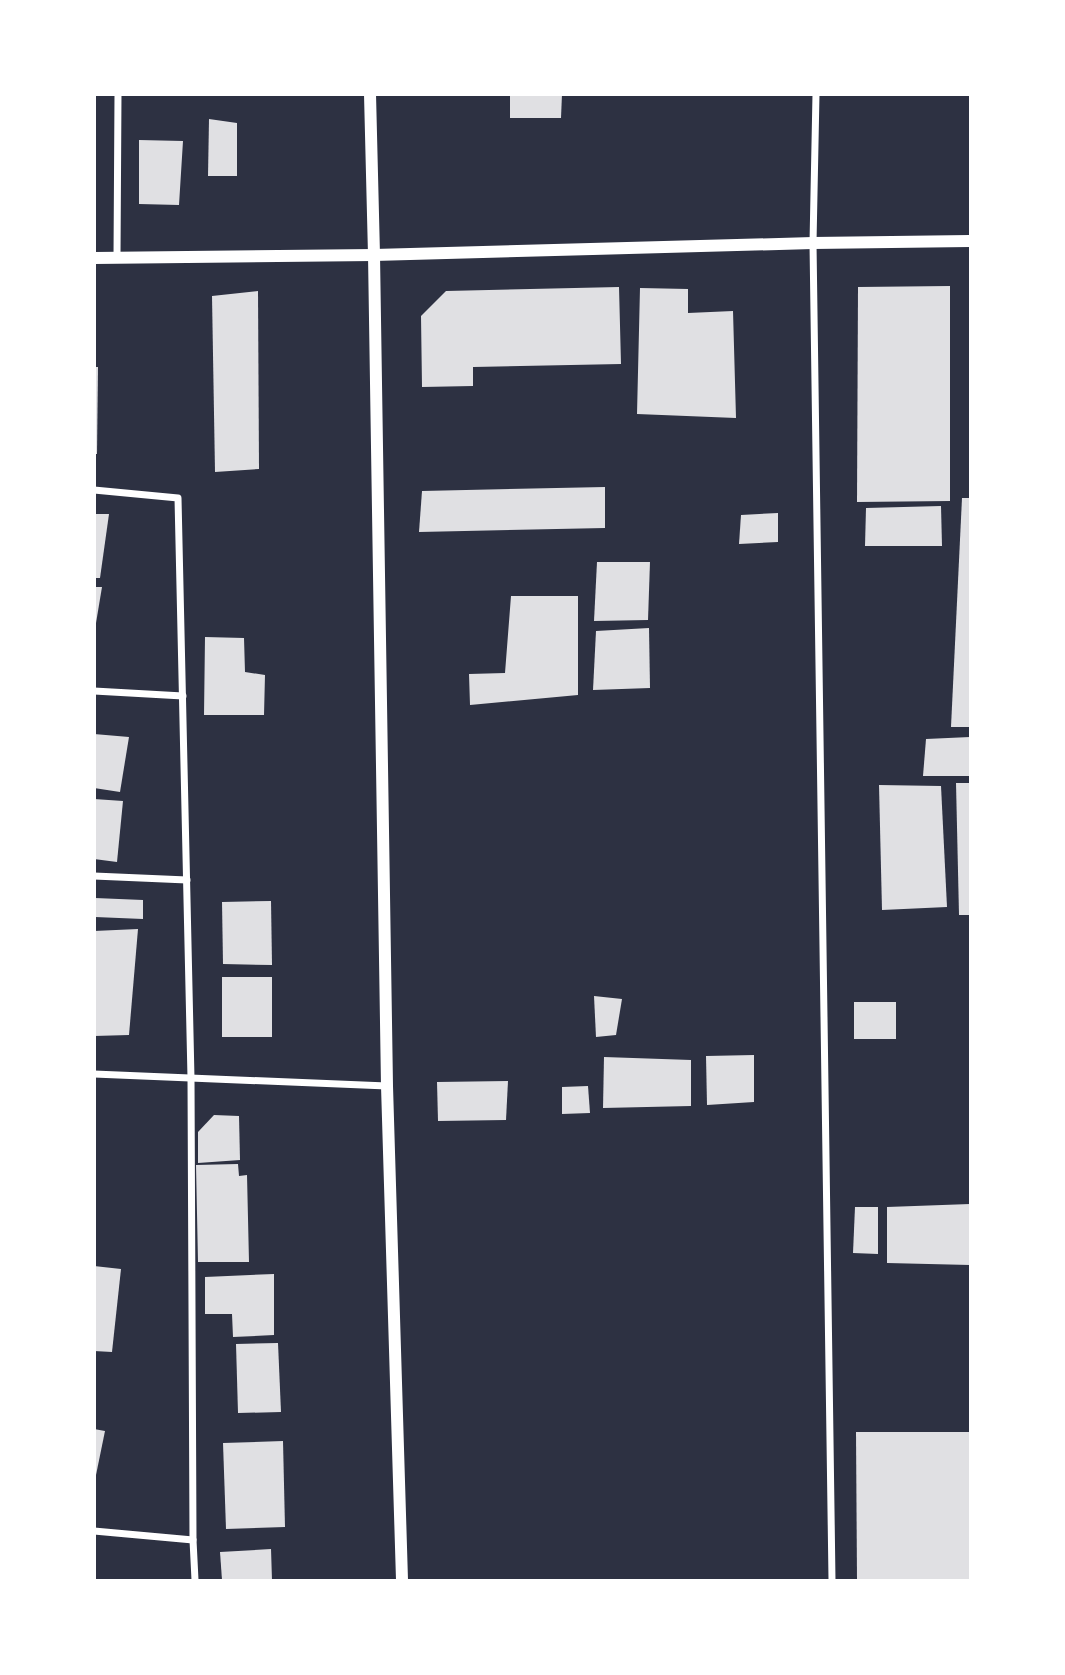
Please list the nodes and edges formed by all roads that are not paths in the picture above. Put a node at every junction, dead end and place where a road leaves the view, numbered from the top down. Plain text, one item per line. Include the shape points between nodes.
1 (118, 94) edge
2 (370, 94) edge
3 (816, 94) edge
4 (971, 241) edge
5 (813, 243) junction
6 (374, 255) junction
7 (117, 257) junction
8 (94, 258) edge
9 (94, 490) edge
10 (94, 691) edge
11 (183, 696) junction
12 (94, 876) edge
13 (187, 880) junction
14 (94, 1074) edge
15 (191, 1078) junction
16 (387, 1086) junction
17 (94, 1531) edge
18 (193, 1540) junction
19 (195, 1580) edge
20 (402, 1580) edge
21 (832, 1580) edge

1 - 7 street
2 - 6 street
3 - 5 street
4 - 5 street
5 - 6 street
5 - 21 street
6 - 7 street
6 - 16 street
7 - 8 street
9 - 11 street via 178,498
10 - 11 street
11 - 13 street
12 - 13 street
13 - 15 street
14 - 15 street
15 - 16 street
15 - 18 street
16 - 20 street
17 - 18 street
18 - 19 street

